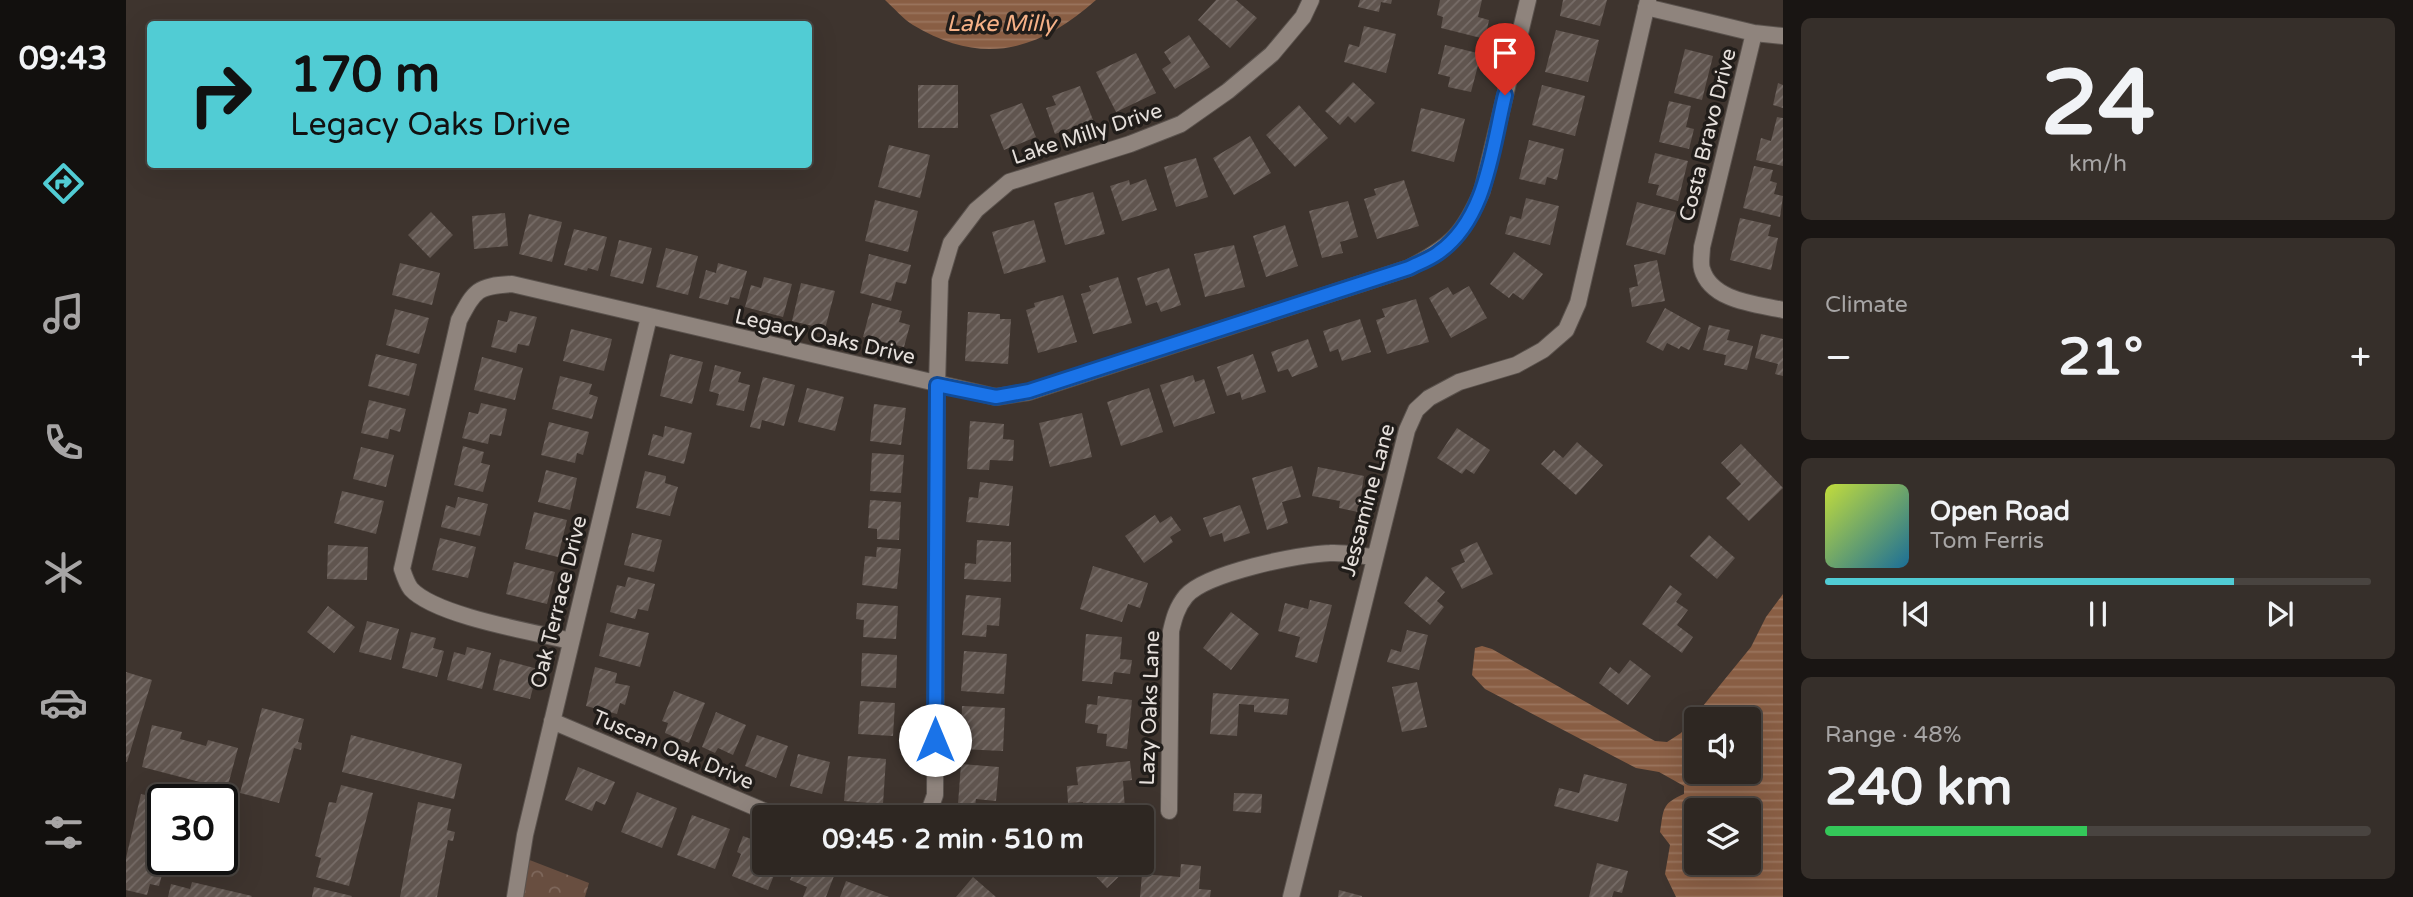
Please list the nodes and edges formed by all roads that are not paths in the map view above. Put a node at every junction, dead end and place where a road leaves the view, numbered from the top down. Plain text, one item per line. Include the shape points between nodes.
1 (1311, 0) edge
2 (1528, 0) edge
3 (1647, 4) edge
4 (1754, 33) junction
5 (1783, 36) edge
6 (1783, 310) edge
7 (649, 317) junction
8 (937, 385) junction
9 (1374, 557) junction
10 (571, 641) junction
11 (552, 721) junction
12 (931, 805) edge
13 (752, 806) edge
14 (1169, 811) dead end
15 (515, 897) edge
16 (1291, 897) edge

1 - 8 street, Lake Milly Drive via 1272,54 1181,124 1009,181 976,210 951,243 940,280
2 - 8 street, Legacy Oaks Drive via 1482,191 1470,219 1438,253 1409,268 1029,391 996,397
3 - 4 street
3 - 9 street, Jessamine Lane via 1578,303 1566,330 1543,351 1516,365 1459,382 1416,410
4 - 5 street
4 - 6 street, Costa Bravo Drive via 1702,247 1702,270 1716,291 1732,299
7 - 8 street, Legacy Oaks Drive
7 - 10 street, Oak Terrace Drive
7 - 10 street, Legacy Oaks Drive via 512,284 486,285 472,296 459,320 402,569 410,588 429,602
8 - 12 street via 935,795
9 - 14 street, Lazy Oaks Lane via 1333,553 1291,556 1210,580 1187,594 1171,631
9 - 16 street, Jessamine Lane
10 - 11 street, Oak Terrace Drive
11 - 13 street, Tuscan Oak Drive
11 - 15 street, Oak Terrace Drive

